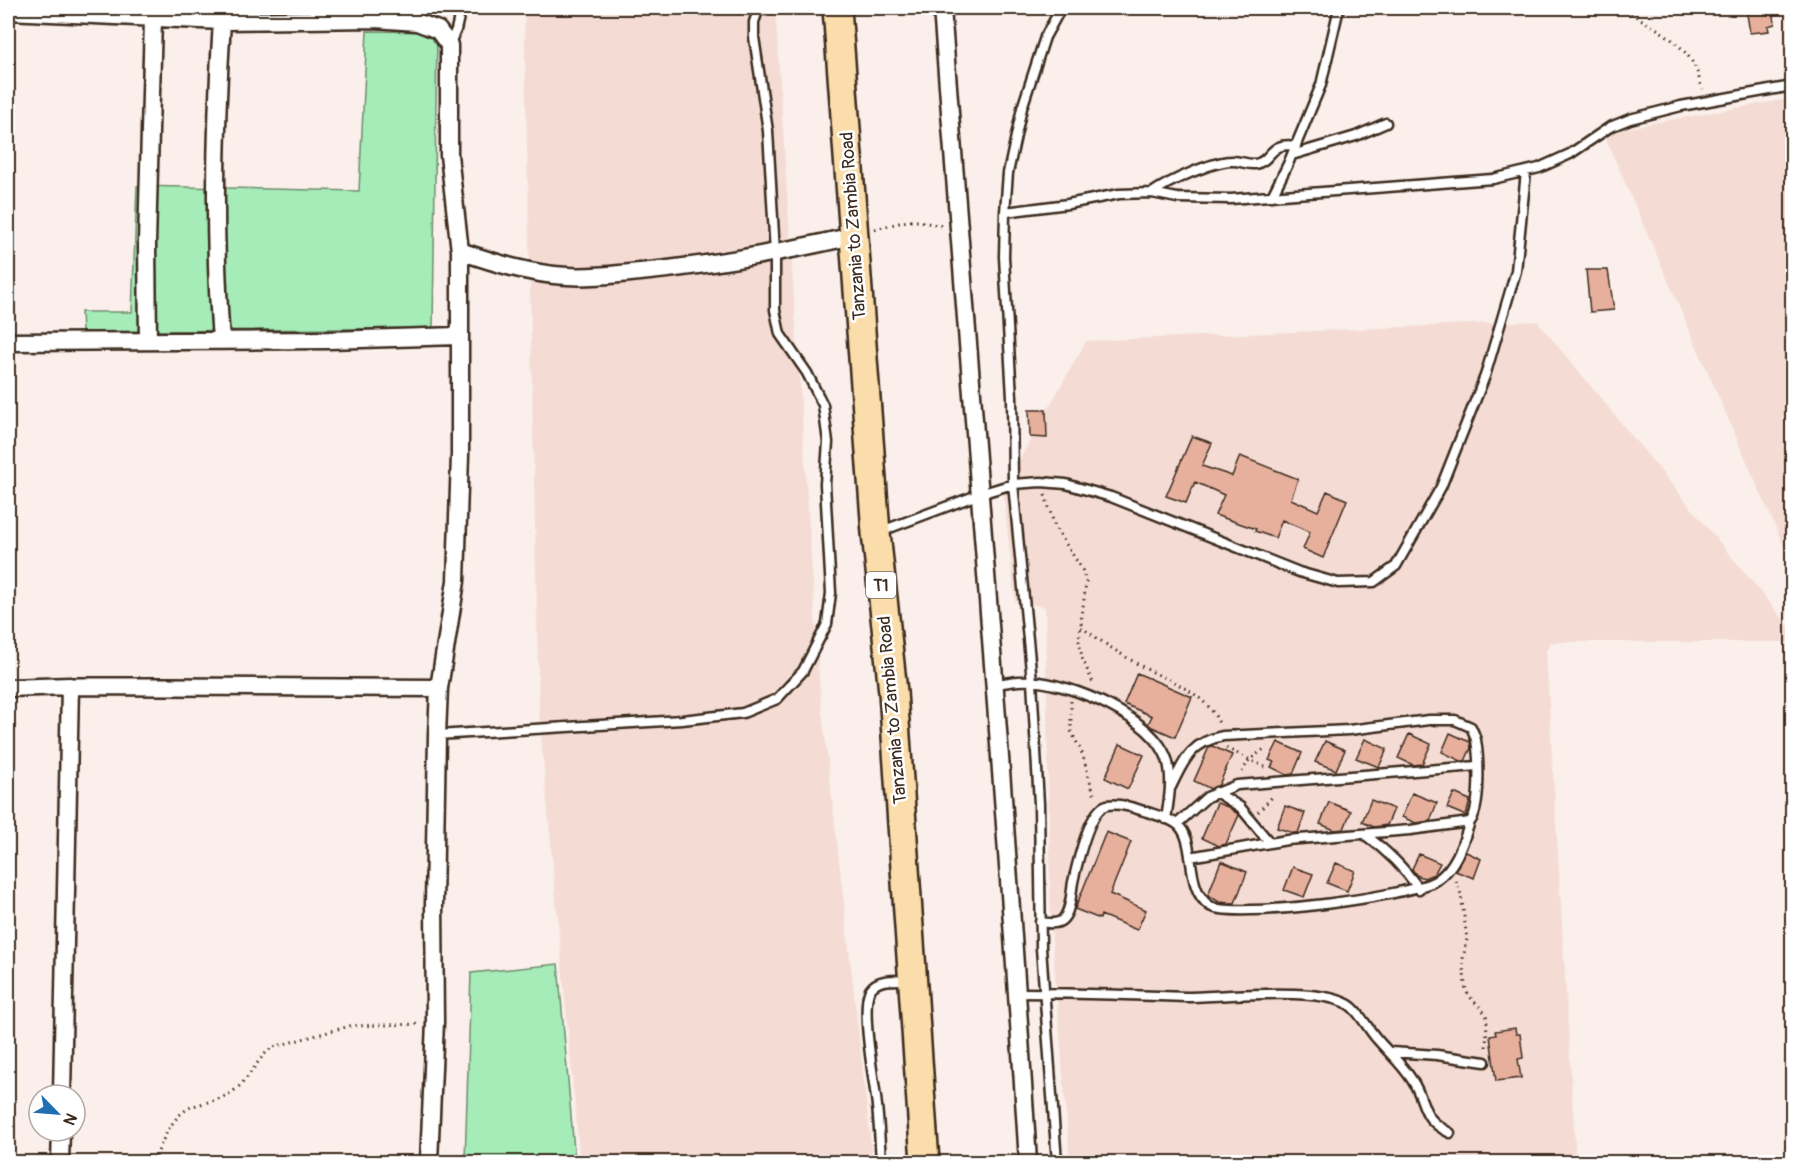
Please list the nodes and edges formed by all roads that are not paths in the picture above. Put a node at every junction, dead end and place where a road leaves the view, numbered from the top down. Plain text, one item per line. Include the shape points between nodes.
1 (461, 8) edge
2 (759, 8) edge
3 (837, 8) edge
4 (942, 8) edge
5 (1061, 8) edge
6 (1339, 8) edge
7 (8, 11) edge
8 (153, 19) junction
9 (222, 21) junction
10 (449, 45) junction
11 (1792, 87) edge
12 (1386, 123) dead end
13 (1294, 150) junction
14 (1526, 172) junction
15 (1152, 193) junction
16 (1272, 196) junction
17 (1005, 212) junction
18 (853, 236) junction
19 (460, 251) junction
20 (775, 253) junction
21 (458, 336) junction
22 (148, 340) junction
23 (221, 340) junction
24 (8, 342) edge
25 (1013, 484) junction
26 (980, 494) junction
27 (876, 533) junction
28 (1032, 681) junction
29 (994, 685) junction
30 (70, 687) junction
31 (8, 688) edge
32 (439, 688) junction
33 (437, 735) junction
34 (1477, 766) junction
35 (1171, 787) junction
36 (1216, 792) junction
37 (1166, 819) junction
38 (1470, 822) junction
39 (1177, 824) junction
40 (1364, 834) junction
41 (1270, 843) junction
42 (1190, 857) junction
43 (1419, 888) junction
44 (1040, 922) junction
45 (912, 980) junction
46 (1017, 993) junction
47 (1044, 993) junction
48 (1391, 1052) junction
49 (1485, 1062) road end
50 (62, 1083) edge
51 (1450, 1133) dead end
52 (61, 1143) edge
53 (60, 1162) edge
54 (429, 1162) edge
55 (881, 1162) edge
56 (925, 1162) edge
57 (1028, 1162) edge
58 (1057, 1162) edge

1 - 10 lane
2 - 20 lane via 754,37 768,131
3 - 18 highway, Tanzania to Zambia Road / T1
4 - 26 street
5 - 17 lane via 1045,37 1022,108 1008,173
6 - 13 lane via 1321,85
7 - 8 street
8 - 9 street
8 - 22 street
9 - 10 street via 417,22 438,30
9 - 23 street via 214,214
10 - 19 street via 449,155
11 - 14 lane via 1630,119 1570,154
12 - 13 lane via 1356,136
13 - 15 lane via 1274,148 1253,164 1222,162
13 - 16 lane
14 - 16 lane via 1493,179
14 - 25 lane via 1516,271 1485,376 1441,487 1396,566 1374,582 1338,583 1299,572 1111,497 1066,484
15 - 16 lane via 1176,198
15 - 17 lane via 1119,194
17 - 25 lane
18 - 20 street
18 - 27 highway, Tanzania to Zambia Road / T1
19 - 20 street via 500,265 568,276 668,269
19 - 21 street
20 - 33 lane via 775,310 780,334 823,405 828,442 825,484 831,593 827,624 803,671 777,699 743,713
21 - 23 street
21 - 32 street via 458,546
22 - 23 street
22 - 24 street
25 - 26 lane
25 - 28 lane
26 - 27 lane
26 - 29 street
27 - 45 highway, Tanzania to Zambia Road / T1 via 892,692
28 - 29 lane
28 - 35 lane via 1104,702 1131,719 1156,741 1167,759
28 - 44 lane
29 - 46 street
30 - 31 street
30 - 32 street
30 - 50 street
32 - 33 street
33 - 54 street via 435,1022
34 - 35 lane via 1471,727 1455,720 1429,720 1349,730 1208,739 1191,753
34 - 36 lane via 1237,785
34 - 38 lane via 1477,802
35 - 37 lane
36 - 39 lane
36 - 41 lane via 1240,807
37 - 39 lane
37 - 44 lane via 1124,805 1100,809 1089,828 1068,910 1062,920
38 - 40 lane
38 - 43 lane via 1449,868 1435,881
39 - 42 lane
40 - 41 lane
40 - 43 lane via 1401,864
41 - 42 lane
42 - 43 lane via 1199,894 1219,910 1277,909
44 - 47 lane
45 - 55 lane via 879,982 870,991 869,1043
45 - 56 highway, Tanzania to Zambia Road / T1
46 - 47 lane
46 - 57 street
47 - 48 lane via 1189,997 1267,994 1337,999 1351,1006
47 - 58 lane
48 - 49 lane
48 - 51 lane via 1414,1084 1426,1115
52 - 53 street

